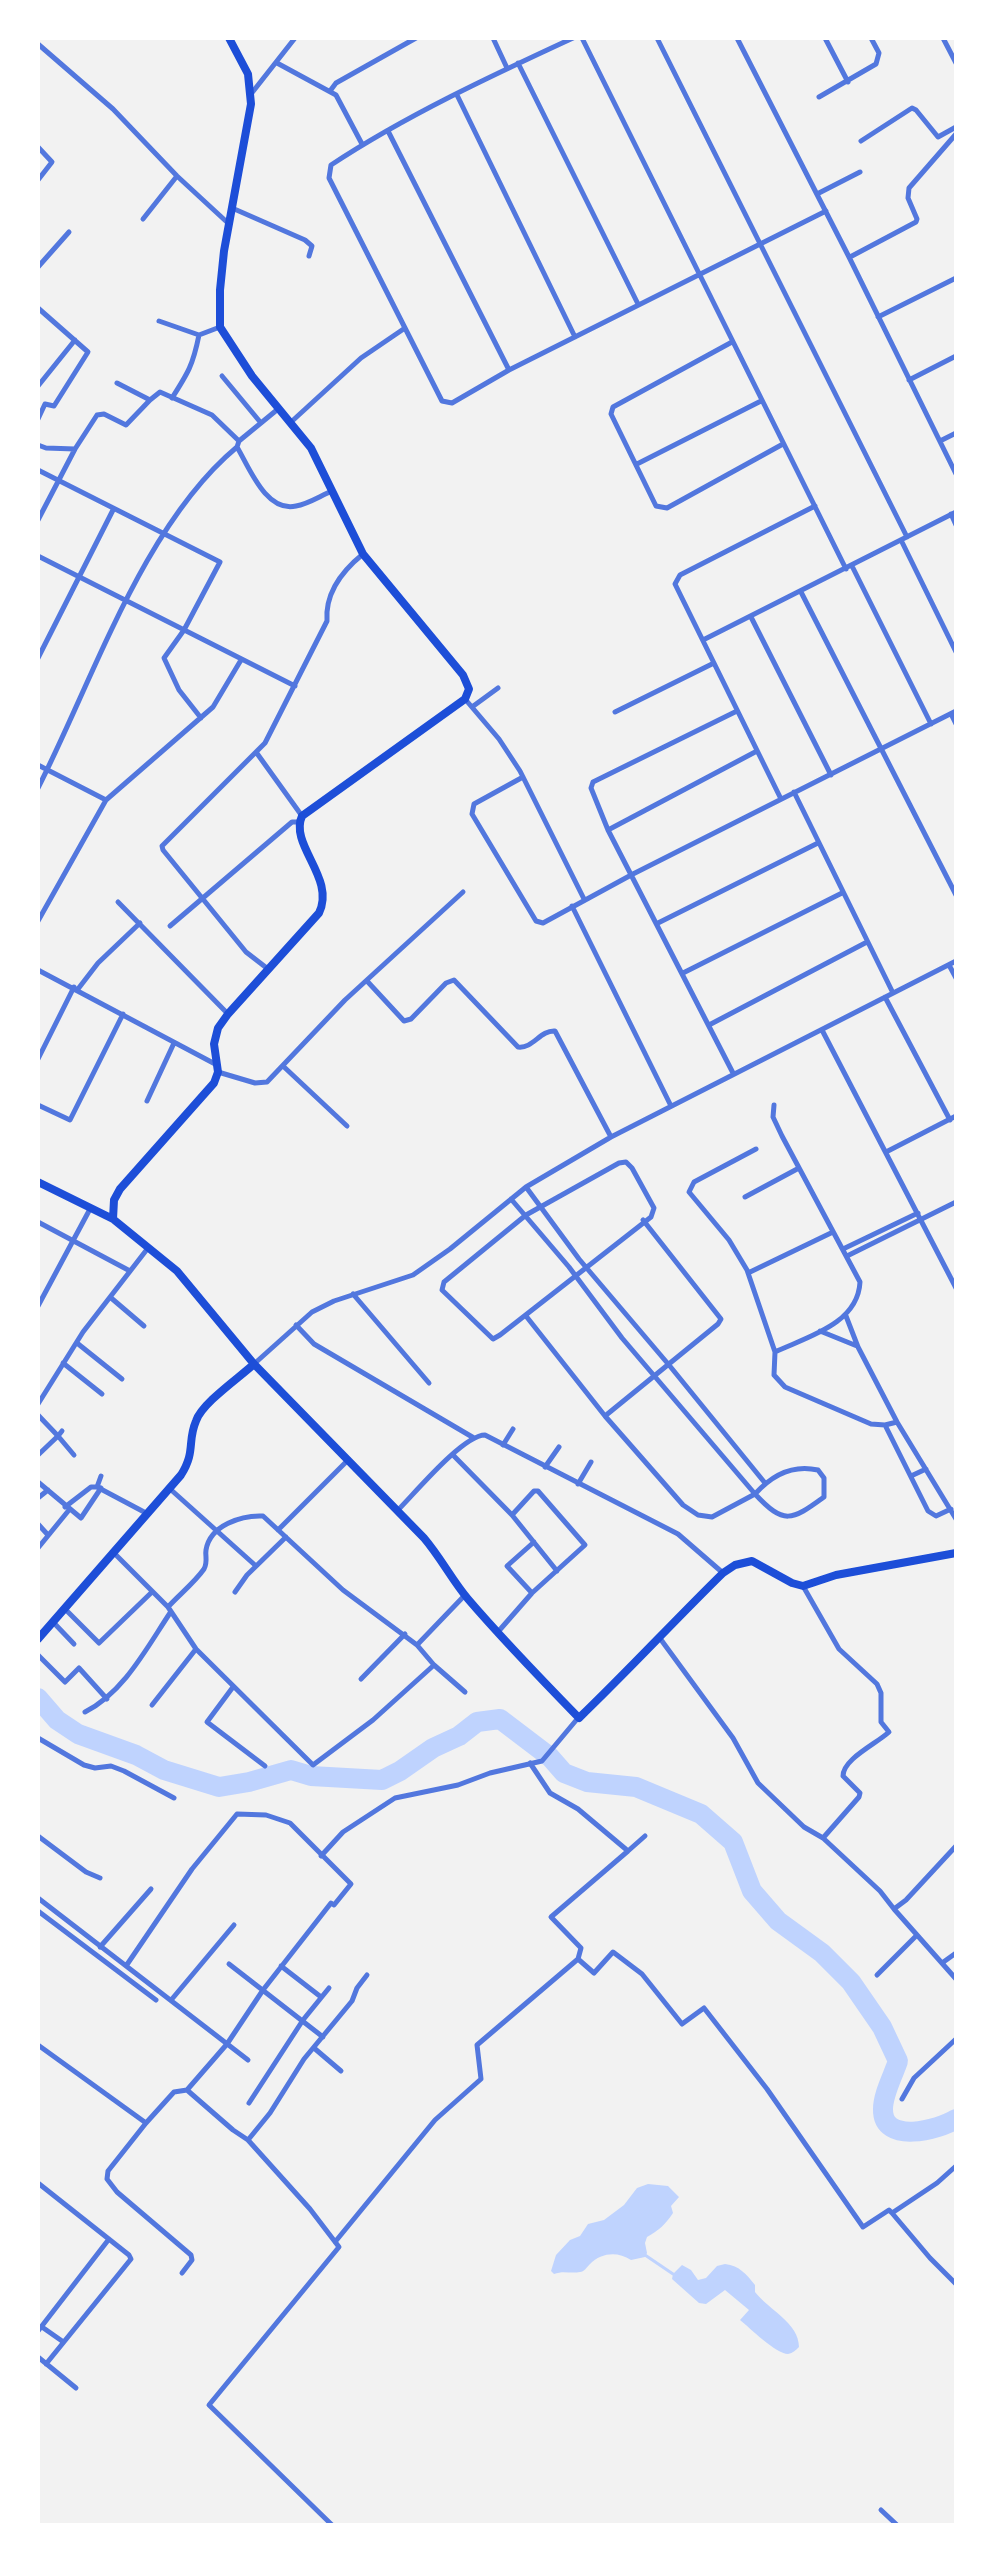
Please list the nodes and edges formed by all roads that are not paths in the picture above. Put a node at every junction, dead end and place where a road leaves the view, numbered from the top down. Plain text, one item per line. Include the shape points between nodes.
1 (229, 38) edge
2 (295, 38) edge
3 (416, 38) edge
4 (493, 38) edge
5 (573, 38) edge
6 (582, 38) edge
7 (657, 38) edge
8 (737, 38) edge
9 (825, 38) edge
10 (871, 38) edge
11 (943, 38) edge
12 (38, 44) edge
13 (277, 63) junction
14 (518, 63) junction
15 (956, 63) edge
16 (507, 68) junction
17 (848, 82) junction
18 (330, 91) junction
19 (251, 94) junction
20 (457, 95) junction
21 (819, 97) dead end
22 (956, 127) edge
23 (388, 131) junction
24 (956, 134) edge
25 (861, 141) dead end
26 (362, 144) junction
27 (38, 147) edge
28 (860, 172) dead end
29 (177, 176) junction
30 (38, 180) edge
31 (817, 194) junction
32 (232, 208) junction
33 (826, 211) junction
34 (143, 219) dead end
35 (230, 224) junction
36 (69, 232) dead end
37 (758, 244) junction
38 (309, 256) dead end
39 (849, 257) junction
40 (38, 267) edge
41 (699, 274) junction
42 (956, 278) edge
43 (638, 304) junction
44 (38, 308) edge
45 (878, 317) junction
46 (159, 321) dead end
47 (220, 327) junction
48 (405, 328) junction
49 (199, 335) junction
50 (575, 337) junction
51 (75, 340) junction
52 (732, 342) junction
53 (956, 356) edge
54 (509, 370) junction
55 (222, 376) dead end
56 (909, 380) junction
57 (117, 383) dead end
58 (38, 386) edge
59 (172, 398) junction
60 (150, 400) junction
61 (761, 401) junction
62 (278, 409) junction
63 (38, 419) edge
64 (261, 423) junction
65 (290, 423) junction
66 (956, 433) edge
67 (940, 441) junction
68 (238, 444) junction
69 (783, 444) junction
70 (38, 445) edge
71 (75, 449) junction
72 (637, 464) junction
73 (38, 470) edge
74 (956, 474) edge
75 (59, 481) junction
76 (332, 491) junction
77 (815, 506) junction
78 (113, 510) junction
79 (954, 513) edge
80 (38, 520) edge
81 (956, 525) edge
82 (162, 535) junction
83 (904, 539) junction
84 (363, 554) junction
85 (38, 556) edge
86 (849, 568) junction
87 (78, 577) junction
88 (801, 592) junction
89 (128, 601) junction
90 (751, 617) junction
91 (184, 630) junction
92 (703, 640) junction
93 (956, 652) edge
94 (38, 658) edge
95 (241, 660) junction
96 (714, 663) junction
97 (295, 686) junction
98 (498, 688) dead end
99 (465, 699) junction
100 (472, 707) junction
101 (737, 711) junction
102 (615, 712) dead end
103 (953, 712) edge
104 (201, 718) junction
105 (931, 724) junction
106 (956, 724) edge
107 (882, 749) junction
108 (757, 751) junction
109 (256, 752) junction
110 (38, 765) edge
111 (47, 769) junction
112 (831, 775) junction
113 (523, 777) junction
114 (38, 788) edge
115 (794, 792) junction
116 (781, 799) junction
117 (106, 800) junction
118 (301, 819) junction
119 (608, 830) junction
120 (818, 843) junction
121 (633, 874) junction
122 (463, 892) dead end
123 (842, 893) junction
124 (956, 895) edge
125 (584, 899) junction
126 (202, 900) junction
127 (118, 902) dead end
128 (572, 906) junction
129 (38, 921) edge
130 (140, 923) junction
131 (657, 923) junction
132 (170, 926) dead end
133 (867, 942) junction
134 (956, 961) edge
135 (949, 965) junction
136 (38, 970) edge
137 (269, 970) junction
138 (683, 973) junction
139 (956, 978) edge
140 (367, 981) junction
141 (76, 988) junction
142 (893, 993) junction
143 (885, 997) junction
144 (123, 1014) junction
145 (228, 1014) junction
146 (709, 1025) junction
147 (822, 1030) junction
148 (174, 1043) junction
149 (38, 1059) edge
150 (283, 1066) junction
151 (218, 1069) junction
152 (733, 1073) junction
153 (147, 1101) dead end
154 (38, 1105) edge
155 (774, 1105) dead end
156 (671, 1106) junction
157 (953, 1118) edge
158 (347, 1126) dead end
159 (611, 1137) junction
160 (756, 1149) dead end
161 (886, 1152) junction
162 (799, 1168) junction
163 (38, 1182) edge
164 (526, 1187) junction
165 (745, 1197) dead end
166 (511, 1199) junction
167 (956, 1202) edge
168 (540, 1206) junction
169 (90, 1209) junction
170 (918, 1213) junction
171 (526, 1215) junction
172 (113, 1219) junction
173 (643, 1220) junction
174 (921, 1220) junction
175 (38, 1222) edge
176 (833, 1232) junction
177 (73, 1241) junction
178 (149, 1246) junction
179 (843, 1249) junction
180 (847, 1256) junction
181 (579, 1259) junction
182 (569, 1267) junction
183 (586, 1267) junction
184 (130, 1271) junction
185 (748, 1273) junction
186 (953, 1275) edge
187 (575, 1276) junction
188 (956, 1288) edge
189 (353, 1294) junction
190 (110, 1297) junction
191 (38, 1306) edge
192 (526, 1316) junction
193 (846, 1316) junction
194 (296, 1325) junction
195 (144, 1326) dead end
196 (820, 1331) junction
197 (77, 1343) junction
198 (858, 1347) junction
199 (775, 1352) junction
200 (63, 1363) junction
201 (254, 1364) junction
202 (669, 1365) junction
203 (655, 1377) junction
204 (122, 1379) dead end
205 (429, 1383) dead end
206 (102, 1394) dead end
207 (38, 1404) edge
208 (38, 1415) edge
209 (605, 1416) junction
210 (897, 1422) junction
211 (885, 1425) junction
212 (513, 1429) dead end
213 (60, 1434) junction
214 (474, 1438) junction
215 (503, 1445) junction
216 (559, 1447) dead end
217 (38, 1455) edge
218 (74, 1455) dead end
219 (453, 1455) junction
220 (347, 1461) junction
221 (591, 1462) dead end
222 (545, 1467) junction
223 (926, 1469) junction
224 (101, 1476) dead end
225 (911, 1476) junction
226 (38, 1482) edge
227 (765, 1483) junction
228 (578, 1484) junction
229 (99, 1488) junction
230 (169, 1488) junction
231 (48, 1490) junction
232 (755, 1494) junction
233 (38, 1498) edge
234 (67, 1508) junction
235 (951, 1509) junction
236 (397, 1511) junction
237 (146, 1513) junction
238 (512, 1515) junction
239 (956, 1519) edge
240 (38, 1524) edge
241 (219, 1530) junction
242 (278, 1530) junction
243 (48, 1535) junction
244 (286, 1537) junction
245 (534, 1542) junction
246 (38, 1548) edge
247 (112, 1551) junction
248 (956, 1553) edge
249 (256, 1566) junction
250 (557, 1571) junction
251 (723, 1573) junction
252 (803, 1586) junction
253 (152, 1592) junction
254 (235, 1592) dead end
255 (532, 1593) junction
256 (465, 1595) junction
257 (64, 1608) junction
258 (169, 1610) junction
259 (53, 1622) junction
260 (497, 1633) junction
261 (405, 1634) junction
262 (658, 1637) junction
263 (38, 1639) edge
264 (74, 1644) dead end
265 (417, 1645) junction
266 (196, 1649) junction
267 (38, 1655) edge
268 (434, 1665) junction
269 (361, 1679) dead end
270 (233, 1687) junction
271 (465, 1692) dead end
272 (107, 1699) junction
273 (152, 1705) dead end
274 (85, 1712) dead end
275 (579, 1718) junction
276 (38, 1738) edge
277 (530, 1763) junction
278 (265, 1766) dead end
279 (174, 1798) dead end
280 (38, 1836) edge
281 (645, 1836) dead end
282 (823, 1838) junction
283 (956, 1846) edge
284 (628, 1851) junction
285 (321, 1856) junction
286 (100, 1878) dead end
287 (151, 1889) dead end
288 (38, 1898) edge
289 (894, 1909) junction
290 (38, 1911) edge
291 (234, 1925) dead end
292 (917, 1935) junction
293 (100, 1947) junction
294 (956, 1953) edge
295 (578, 1959) junction
296 (942, 1963) junction
297 (229, 1964) dead end
298 (126, 1966) junction
299 (281, 1966) junction
300 (367, 1975) dead end
301 (877, 1975) dead end
302 (956, 1979) edge
303 (329, 1988) dead end
304 (263, 1990) junction
305 (321, 1997) junction
306 (172, 1999) junction
307 (156, 2000) dead end
308 (303, 2020) junction
309 (323, 2037) junction
310 (956, 2039) edge
311 (227, 2044) junction
312 (38, 2045) edge
313 (314, 2048) junction
314 (248, 2060) dead end
315 (341, 2071) dead end
316 (187, 2090) junction
317 (902, 2099) dead end
318 (249, 2103) dead end
319 (146, 2123) junction
320 (248, 2140) junction
321 (956, 2166) edge
322 (38, 2183) edge
323 (892, 2213) junction
324 (109, 2239) junction
325 (335, 2242) junction
326 (182, 2273) dead end
327 (956, 2284) edge
328 (40, 2329) edge
329 (62, 2341) junction
330 (38, 2357) edge
331 (46, 2364) junction
332 (76, 2388) dead end
333 (881, 2510) dead end
334 (332, 2525) edge
335 (897, 2525) edge

1 - 19 main road via 243,62
2 - 13 street
3 - 18 street
4 - 16 street
5 - 14 street
6 - 41 street
7 - 37 street
8 - 31 street
9 - 17 street
10 - 17 street via 879,60
11 - 15 street
12 - 29 street via 113,109
13 - 18 street
13 - 19 street
14 - 16 street
14 - 43 street
16 - 20 street
17 - 21 street
18 - 26 street
19 - 32 main road
20 - 23 street
20 - 50 street
22 - 25 street via 938,137 912,108
23 - 26 street
23 - 54 street
24 - 39 street via 909,188 916,222
26 - 48 street via 331,165 329,178
27 - 30 street via 52,161
28 - 31 street
29 - 34 street
29 - 35 street
31 - 33 street
32 - 35 main road
32 - 38 street via 305,240 312,246
33 - 37 street
33 - 39 street
35 - 47 main road
36 - 40 street
37 - 41 street
37 - 83 street
39 - 45 street
41 - 43 street
41 - 52 street
42 - 45 street
43 - 50 street
44 - 51 street
45 - 56 street
46 - 49 street
47 - 49 street
47 - 62 main road
48 - 54 street via 438,398 452,403
48 - 65 street via 361,358
49 - 59 street via 187,377
50 - 54 street
51 - 58 street
51 - 63 street via 87,354 54,406 46,403
52 - 61 street
52 - 72 street via 615,404 611,414
53 - 56 street
55 - 64 street
56 - 67 street
57 - 60 street
59 - 60 street via 160,392
59 - 68 street via 212,415
60 - 71 street via 126,425 97,415
61 - 69 street
61 - 72 street
62 - 64 street
62 - 65 main road
64 - 68 street
65 - 76 main road via 311,448
66 - 67 street
67 - 74 street
68 - 76 street via 275,502 298,506
68 - 82 street
69 - 72 street via 667,508 656,506
69 - 77 street
70 - 71 street
71 - 75 street
73 - 75 street
75 - 78 street
75 - 80 street
76 - 84 main road
77 - 86 street
77 - 92 street via 676,579 676,589
78 - 82 street
78 - 87 street
79 - 81 street
79 - 83 street
82 - 89 street
82 - 91 street via 220,562
83 - 86 street
83 - 93 street
84 - 97 street via 330,594 327,621
84 - 99 main road via 454,661 468,686
85 - 87 street
86 - 88 street
86 - 105 street
87 - 89 street
87 - 94 street
88 - 90 street
88 - 107 street
89 - 91 street
89 - 111 street
90 - 92 street
90 - 112 street
91 - 95 street
91 - 104 street via 164,658 179,690
92 - 96 street
95 - 97 street
95 - 104 street
96 - 101 street
96 - 102 street
97 - 109 street via 275,728
98 - 100 street
99 - 100 street
99 - 118 main road
100 - 113 street
101 - 108 street
101 - 119 street via 593,782 591,793
103 - 105 street
103 - 106 street
104 - 117 street
105 - 107 street
107 - 112 street
107 - 124 street
108 - 116 street
108 - 119 street
109 - 118 street
109 - 126 street via 162,846
110 - 111 street
111 - 114 street
111 - 117 street
112 - 115 street
113 - 125 street
113 - 128 street via 474,804 472,814 536,921 545,922
115 - 116 street
115 - 120 street
116 - 121 street
117 - 129 street
118 - 126 street
118 - 137 main road via 324,901 315,920
119 - 121 street
120 - 123 street
120 - 131 street
121 - 125 street
121 - 131 street
122 - 140 street
123 - 133 street
123 - 138 street
125 - 128 street
126 - 132 street
126 - 137 street via 246,952
127 - 130 street
128 - 156 street
130 - 141 street
130 - 145 street
131 - 138 street
133 - 142 street
133 - 146 street
134 - 135 street
135 - 139 street
135 - 142 street
136 - 141 street
137 - 145 main road
138 - 146 street
140 - 150 street
140 - 159 street via 404,1021 454,980 518,1047 555,1031
141 - 144 street
141 - 149 street
142 - 143 street
143 - 147 street
143 - 157 street
144 - 148 street
144 - 154 street via 70,1120
145 - 151 main road via 215,1035
146 - 152 street
147 - 152 street
147 - 161 street
148 - 151 street
148 - 153 street
150 - 151 street via 262,1084
150 - 158 street
151 - 172 main road via 206,1092 120,1189
152 - 156 street
155 - 162 street via 773,1117
156 - 159 street
157 - 161 street
159 - 164 street
160 - 185 street via 694,1182 689,1192 738,1252
161 - 170 street
162 - 165 street
162 - 176 street
163 - 169 main road
164 - 166 street
164 - 168 street
166 - 171 street
166 - 189 street via 413,1275
167 - 174 street
168 - 171 street
168 - 173 street via 626,1162 654,1208
168 - 181 street
169 - 172 main road
169 - 177 street
170 - 174 street
170 - 179 street
171 - 182 street
171 - 192 street via 444,1282 442,1290 493,1339
172 - 178 main road
173 - 183 street
173 - 202 street via 721,1319
174 - 180 street
174 - 186 street
175 - 177 street
176 - 179 street
176 - 185 street
177 - 184 street
177 - 191 street
178 - 184 street
178 - 201 main road via 177,1271
179 - 180 street
180 - 193 street via 860,1282
181 - 182 street
181 - 183 street
182 - 187 street
183 - 187 street
183 - 202 street
184 - 190 street
185 - 199 street
186 - 188 street
187 - 192 street
187 - 203 street
189 - 194 street
189 - 205 street
190 - 195 street
190 - 197 street
192 - 209 street
193 - 196 street
193 - 198 street
194 - 201 street
194 - 214 street via 314,1344 359,1373
196 - 198 street
196 - 199 street
197 - 200 street
197 - 204 street
198 - 210 street
199 - 211 street via 774,1375 785,1387 871,1424
200 - 206 street
200 - 207 street
201 - 220 main road
201 - 230 main road via 200,1413 190,1459
202 - 203 street
202 - 227 street
203 - 209 street
203 - 232 street
208 - 213 street
209 - 232 street via 691,1511 712,1517
210 - 211 street
210 - 223 street
211 - 225 street
212 - 215 street
213 - 217 street
213 - 218 street
214 - 215 street via 485,1435
214 - 219 street
215 - 222 street
216 - 222 street
219 - 236 street
219 - 238 street
220 - 236 main road
220 - 242 street
221 - 228 street
222 - 228 street
223 - 225 street
223 - 235 street
224 - 229 street
225 - 235 street via 932,1514
226 - 231 street
227 - 232 street
227 - 232 street via 784,1471 809,1468 824,1478 826,1493 790,1518 770,1511
228 - 251 street via 678,1534
229 - 234 street via 91,1487
229 - 234 street via 82,1518
229 - 237 street
230 - 237 main road
230 - 241 street
231 - 233 street
231 - 234 street
234 - 243 street
235 - 239 street
236 - 256 main road via 442,1559
237 - 247 main road
238 - 245 street
238 - 250 street via 538,1491 584,1541 583,1549
240 - 243 street
241 - 242 street via 239,1517 263,1516
241 - 249 street
241 - 258 street via 206,1548 204,1568
242 - 244 street
243 - 246 street
244 - 249 street
244 - 261 street via 343,1590
245 - 250 street
245 - 255 street via 507,1566
247 - 253 street
247 - 257 main road
248 - 252 main road
249 - 254 street
250 - 255 street
251 - 252 main road via 752,1561
251 - 262 main road
252 - 282 street via 839,1649 877,1684 881,1722 889,1732 842,1771 859,1797
253 - 257 street via 99,1643
253 - 258 street
255 - 260 street
256 - 260 main road
256 - 265 street
257 - 259 main road
258 - 266 street
258 - 272 street via 131,1672
259 - 263 main road
259 - 264 street
260 - 275 main road
261 - 265 street
261 - 269 street
262 - 275 main road
262 - 282 street via 733,1738 758,1783
265 - 268 street
266 - 270 street
266 - 273 street
267 - 272 street via 65,1682 79,1668
268 - 270 street via 313,1765
268 - 271 street
270 - 278 street via 207,1722
272 - 274 street
275 - 277 street via 550,1754
276 - 279 street via 84,1765 111,1766
277 - 284 street via 550,1793
277 - 285 street via 395,1798 343,1832
280 - 286 street
281 - 284 street
282 - 289 street
283 - 289 street
284 - 295 street via 551,1917 581,1948
285 - 298 street via 290,1823 237,1814
285 - 299 street via 351,1884
287 - 293 street
288 - 293 street
289 - 292 street
290 - 307 street
291 - 306 street
292 - 296 street
292 - 301 street
293 - 298 street
294 - 296 street
295 - 323 street via 594,1973 613,1952 642,1974 682,2024 704,2008 863,2227 889,2210
295 - 325 street via 477,2045 481,2079 435,2120
296 - 302 street
297 - 304 street
298 - 306 street
299 - 304 street
299 - 305 street
300 - 309 street
303 - 305 street
304 - 308 street
304 - 311 street
305 - 308 street
306 - 311 street
308 - 309 street
308 - 318 street
309 - 313 street
310 - 317 street via 914,2078
311 - 314 street
311 - 316 street
312 - 319 street
313 - 315 street
313 - 320 street
316 - 319 street via 174,2092
316 - 320 street
319 - 326 street via 107,2179 191,2255
320 - 325 street
321 - 323 street
322 - 324 street
323 - 327 street
324 - 328 street
324 - 329 street via 129,2255 129,2262
325 - 334 street via 339,2247 209,2405
328 - 329 street
329 - 331 street
330 - 331 street
331 - 332 street
333 - 335 street

